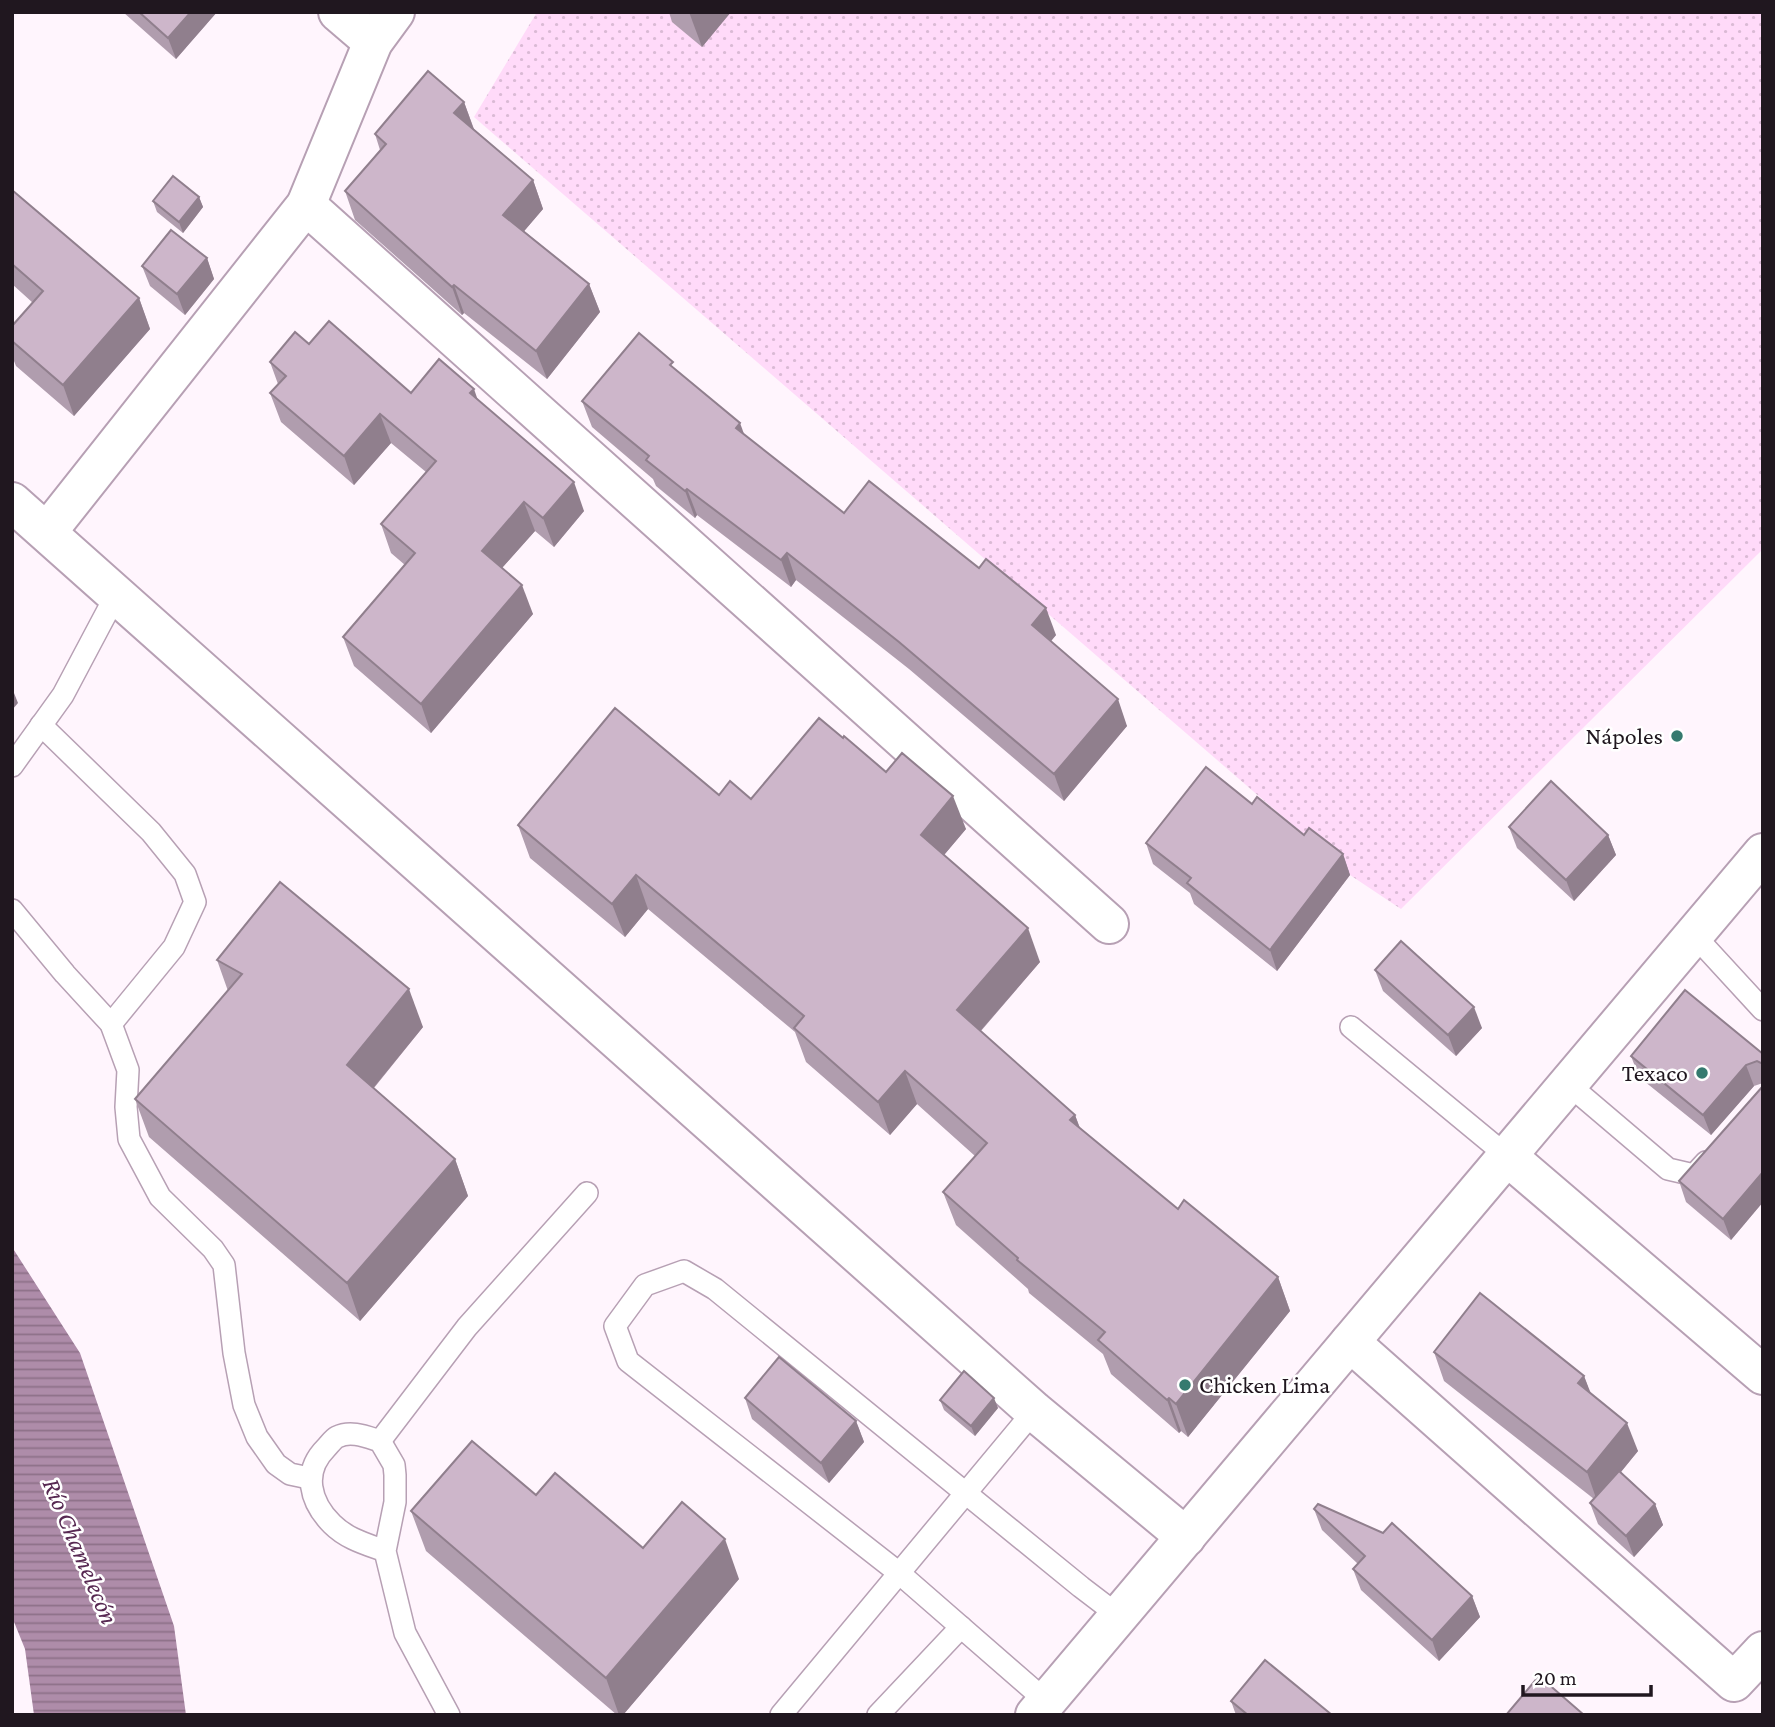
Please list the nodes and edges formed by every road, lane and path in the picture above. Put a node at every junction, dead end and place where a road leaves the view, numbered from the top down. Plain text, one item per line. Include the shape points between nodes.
1 (338, 12) edge
2 (384, 27) edge
3 (306, 205) junction
4 (12, 502) edge
5 (47, 532) junction
6 (117, 593) junction
7 (41, 725) junction
8 (12, 766) edge
9 (1763, 853) edge
10 (12, 910) edge
11 (1110, 924) dead end
12 (1694, 935) junction
13 (1763, 1010) edge
14 (111, 1024) junction
15 (1351, 1027) dead end
16 (1568, 1084) junction
17 (1720, 1145) edge
18 (1507, 1156) junction
19 (587, 1193) dead end
20 (1350, 1342) junction
21 (1763, 1375) edge
22 (1034, 1411) junction
23 (380, 1441) junction
24 (309, 1478) junction
25 (966, 1492) junction
26 (1185, 1537) junction
27 (385, 1551) junction
28 (899, 1573) junction
29 (1119, 1616) junction
30 (961, 1628) junction
31 (1763, 1651) edge
32 (1040, 1708) edge
33 (449, 1715) edge
34 (781, 1715) edge
35 (878, 1715) edge

1 - 2 street
2 - 3 street
3 - 5 street
3 - 11 street
4 - 5 street
5 - 6 street
6 - 7 lane via 63,695
6 - 22 street
7 - 8 lane
7 - 14 lane via 151,832 185,874 195,902 174,947
9 - 12 street
10 - 14 lane
12 - 13 lane
12 - 16 street
14 - 24 lane via 128,1070 129,1139 159,1197 224,1265 234,1353 244,1405 257,1437 276,1464 290,1474
15 - 18 lane
16 - 17 lane via 1668,1169 1694,1175
16 - 18 street
18 - 20 street
18 - 21 street
19 - 23 lane via 467,1327
20 - 26 street
20 - 31 street via 1734,1682
22 - 25 lane
22 - 26 street
23 - 24 lane via 358,1434 337,1437 316,1457
23 - 27 lane via 395,1475 395,1502
24 - 27 lane via 314,1500 331,1523 348,1537
25 - 28 lane
25 - 28 lane via 715,1289 684,1271 645,1285 615,1326 628,1361
25 - 29 lane
26 - 29 street
27 - 33 lane via 405,1633
28 - 30 lane
28 - 34 lane
29 - 32 street
30 - 32 lane
30 - 35 lane

